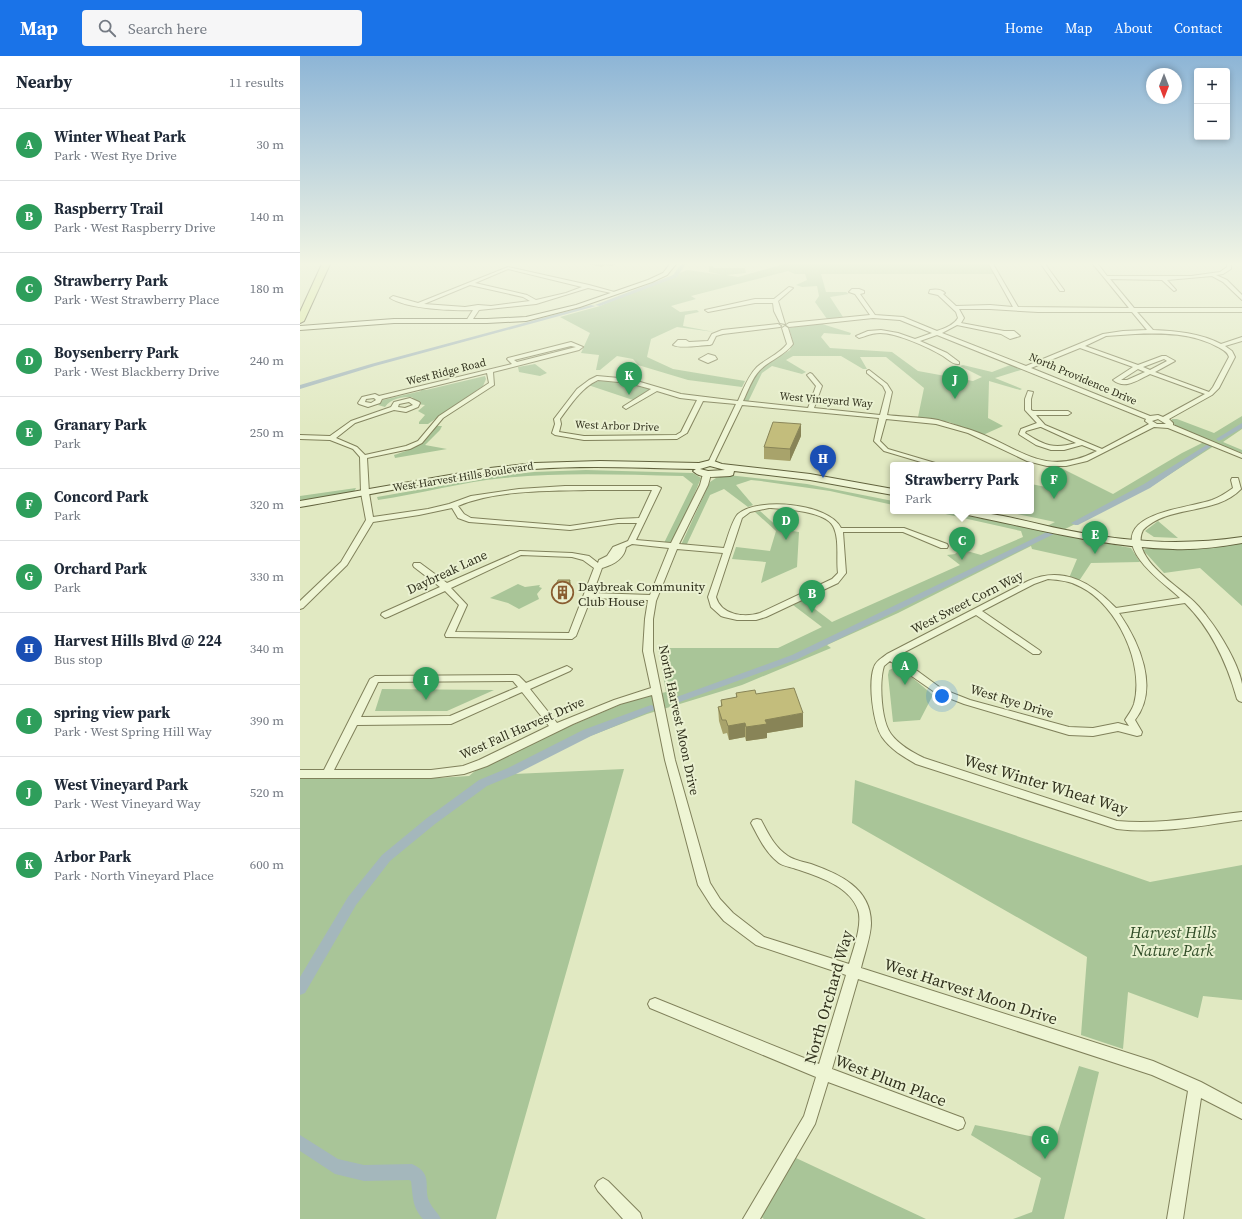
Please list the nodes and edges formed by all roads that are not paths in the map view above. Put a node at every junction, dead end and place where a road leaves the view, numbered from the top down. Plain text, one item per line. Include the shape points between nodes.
1 (471, 318) edge
2 (523, 318) edge
3 (781, 318) edge
4 (851, 318) edge
5 (900, 318) edge
6 (961, 318) edge
7 (1139, 318) edge
8 (469, 321) junction
9 (958, 324) junction
10 (784, 325) junction
11 (300, 328) edge
12 (938, 332) junction
13 (1152, 333) junction
14 (1004, 334) dead end
15 (858, 336) dead end
16 (1242, 339) edge
17 (914, 341) junction
18 (710, 342) junction
19 (688, 344) dead end
20 (1081, 346) junction
21 (1220, 346) junction
22 (710, 356) dead end
23 (957, 363) dead end
24 (516, 364) junction
25 (1027, 368) junction
26 (1138, 368) junction
27 (490, 371) junction
28 (869, 372) dead end
29 (1150, 372) junction
30 (810, 375) dead end
31 (656, 389) junction
32 (1030, 392) dead end
33 (1210, 394) junction
34 (380, 398) junction
35 (701, 399) junction
36 (739, 402) junction
37 (373, 404) junction
38 (626, 407) dead end
39 (394, 408) dead end
40 (811, 409) junction
41 (381, 411) junction
42 (1030, 413) junction
43 (1068, 413) dead end
44 (882, 415) junction
45 (1149, 418) junction
46 (1164, 419) junction
47 (1041, 424) junction
48 (1152, 425) junction
49 (1169, 426) junction
50 (555, 433) joint
51 (300, 437) edge
52 (331, 438) junction
53 (1082, 443) junction
54 (1102, 451) junction
55 (1242, 456) edge
56 (363, 457) junction
57 (928, 462) edge
58 (711, 463) junction
59 (702, 470) junction
60 (719, 470) junction
61 (1235, 480) dead end
62 (890, 491) edge
63 (365, 495) junction
64 (890, 496) edge
65 (300, 504) edge
66 (454, 505) junction
67 (300, 509) edge
68 (978, 514) edge
69 (1005, 514) edge
70 (370, 520) junction
71 (642, 520) junction
72 (838, 530) junction
73 (1242, 532) edge
74 (1242, 540) edge
75 (1138, 541) junction
76 (631, 542) junction
77 (674, 546) junction
78 (944, 546) dead end
79 (726, 551) junction
80 (417, 565) dead end
81 (599, 566) junction
82 (446, 587) junction
83 (587, 595) junction
84 (653, 598) junction
85 (1188, 600) junction
86 (300, 606) edge
87 (976, 611) junction
88 (1113, 611) junction
89 (386, 615) dead end
90 (1036, 652) dead end
91 (890, 656) junction
92 (567, 669) dead end
93 (523, 688) junction
94 (656, 690) junction
95 (1242, 699) edge
96 (354, 721) junction
97 (554, 727) junction
98 (328, 772) dead end
99 (300, 774) edge
100 (1242, 816) edge
101 (757, 823) dead end
102 (704, 885) joint
103 (854, 971) junction
104 (656, 1004) dead end
105 (824, 1073) junction
106 (1196, 1086) junction
107 (1242, 1112) edge
108 (958, 1123) dead end
109 (603, 1186) dead end
110 (634, 1219) edge
111 (751, 1219) edge
112 (1175, 1219) edge

1 - 8 street
2 - 8 street
3 - 10 street
4 - 10 street, North Providence Drive
5 - 12 street, North Providence Drive
6 - 9 street
7 - 13 street
8 - 11 street via 394,321
9 - 12 street
9 - 14 street
10 - 18 street, North Providence Drive via 722,332 711,338
10 - 36 street via 790,344 758,369
12 - 17 street
12 - 25 street, North Providence Drive
13 - 20 street via 1110,334
13 - 21 street via 1190,335
15 - 17 street via 872,332 888,332
16 - 21 street
17 - 23 street via 950,357
18 - 19 street
18 - 22 street
20 - 25 street
20 - 26 street
21 - 33 street via 1230,352 1232,357 1216,388
24 - 24 street, West Ridge Road via 577,350 580,347 571,344 510,359
24 - 27 street, West Ridge Road
25 - 45 street, North Providence Drive
26 - 29 street
26 - 29 street via 1161,358 1171,359 1170,362
26 - 29 street via 1116,380 1127,383
27 - 34 street, West Ridge Road
27 - 56 street via 492,384 441,417 420,442 408,448
28 - 44 street via 888,389
29 - 33 street
30 - 40 street via 819,386
31 - 35 street, West Vineyard Way
31 - 38 street
31 - 50 street, West Vineyard Way via 630,381 597,378 583,387 556,419 558,424
32 - 42 street via 1027,408
33 - 46 street
34 - 37 street, West Ridge Road
34 - 37 street, West Ridge Road via 367,397 360,401 365,405
35 - 36 street, West Vineyard Way
35 - 50 street, West Arbor Drive via 684,433 677,437 584,438
36 - 40 street, West Vineyard Way
36 - 58 street
37 - 41 street, West Ridge Road
39 - 41 street
40 - 44 street, West Vineyard Way
41 - 52 street via 354,422
42 - 43 street
42 - 47 street
44 - 54 street, West Vineyard Way via 928,420 954,426 1020,456 1047,464 1085,460
44 - 57 street via 877,441 886,450
45 - 46 street, North Providence Drive
45 - 48 street via 1148,421
46 - 49 street via 1170,423
47 - 53 street
47 - 53 street via 1023,430 1022,434 1055,450
48 - 49 street
48 - 54 street, West Vineyard Way
49 - 55 street
51 - 52 street
52 - 56 street via 355,448
53 - 54 street
56 - 63 street
58 - 59 street
58 - 60 street
59 - 60 street
59 - 63 street, West Harvest Hills Boulevard via 535,470
59 - 77 street, North Harvest Moon Drive via 704,485
60 - 62 street via 810,477
60 - 64 street
61 - 75 street via 1237,489 1230,495 1202,506 1153,518 1140,527 1137,533
63 - 65 street, West Harvest Hills Boulevard
63 - 67 street, West Harvest Hills Boulevard
63 - 70 street
66 - 70 street
66 - 71 street via 468,520 547,527 570,528
66 - 71 street via 472,498 513,492 567,488 657,488
68 - 75 street via 1082,535
69 - 75 street
70 - 86 street via 344,563
71 - 76 street
72 - 78 street via 904,530
72 - 79 street via 834,522 821,514 781,507 755,507 739,517
72 - 79 street via 842,573 835,581 753,618 728,615 712,603
73 - 75 street via 1213,538
74 - 75 street via 1220,545 1166,546
75 - 85 street via 1139,552 1148,564
76 - 77 street
76 - 81 street via 616,549 610,558
77 - 79 street
77 - 84 street, North Harvest Moon Drive
80 - 82 street
81 - 82 street, Daybreak Lane via 586,558 572,555 520,553
81 - 83 street
82 - 83 street via 463,605 449,635 572,636
82 - 89 street, Daybreak Lane
83 - 84 street
84 - 94 street, North Harvest Moon Drive via 649,619 648,651
85 - 88 street
85 - 95 street via 1220,644
87 - 88 street, West Sweet Corn Way via 1042,578 1057,577 1082,585
87 - 90 street
87 - 91 street, West Sweet Corn Way
88 - 91 street, West Rye Drive via 1132,639 1139,662 1141,696 1135,715 1130,720 1137,732 1118,727 1093,732 1069,731 967,702 939,691
91 - 100 street, West Winter Wheat Way via 879,666 876,677 883,728 893,744 911,756 1118,825 1138,828 1166,827
92 - 93 street
93 - 96 street via 451,720
93 - 96 street via 516,678 375,679
93 - 97 street
94 - 97 street, West Fall Harvest Drive via 617,702
94 - 102 street, North Harvest Moon Drive via 670,760
96 - 98 street
97 - 99 street, West Fall Harvest Drive via 483,763 453,772
101 - 103 street, North Orchard Way via 766,842 784,860 830,876 854,894 864,909 865,925
102 - 103 street, West Harvest Moon Drive via 728,918 760,941
103 - 105 street, North Orchard Way
103 - 106 street, West Harvest Moon Drive via 1153,1068
104 - 105 street, West Plum Place
105 - 108 street, West Plum Place
105 - 111 street, North Orchard Way via 810,1119
106 - 107 street, West Harvest Moon Drive
106 - 112 street
109 - 110 street

